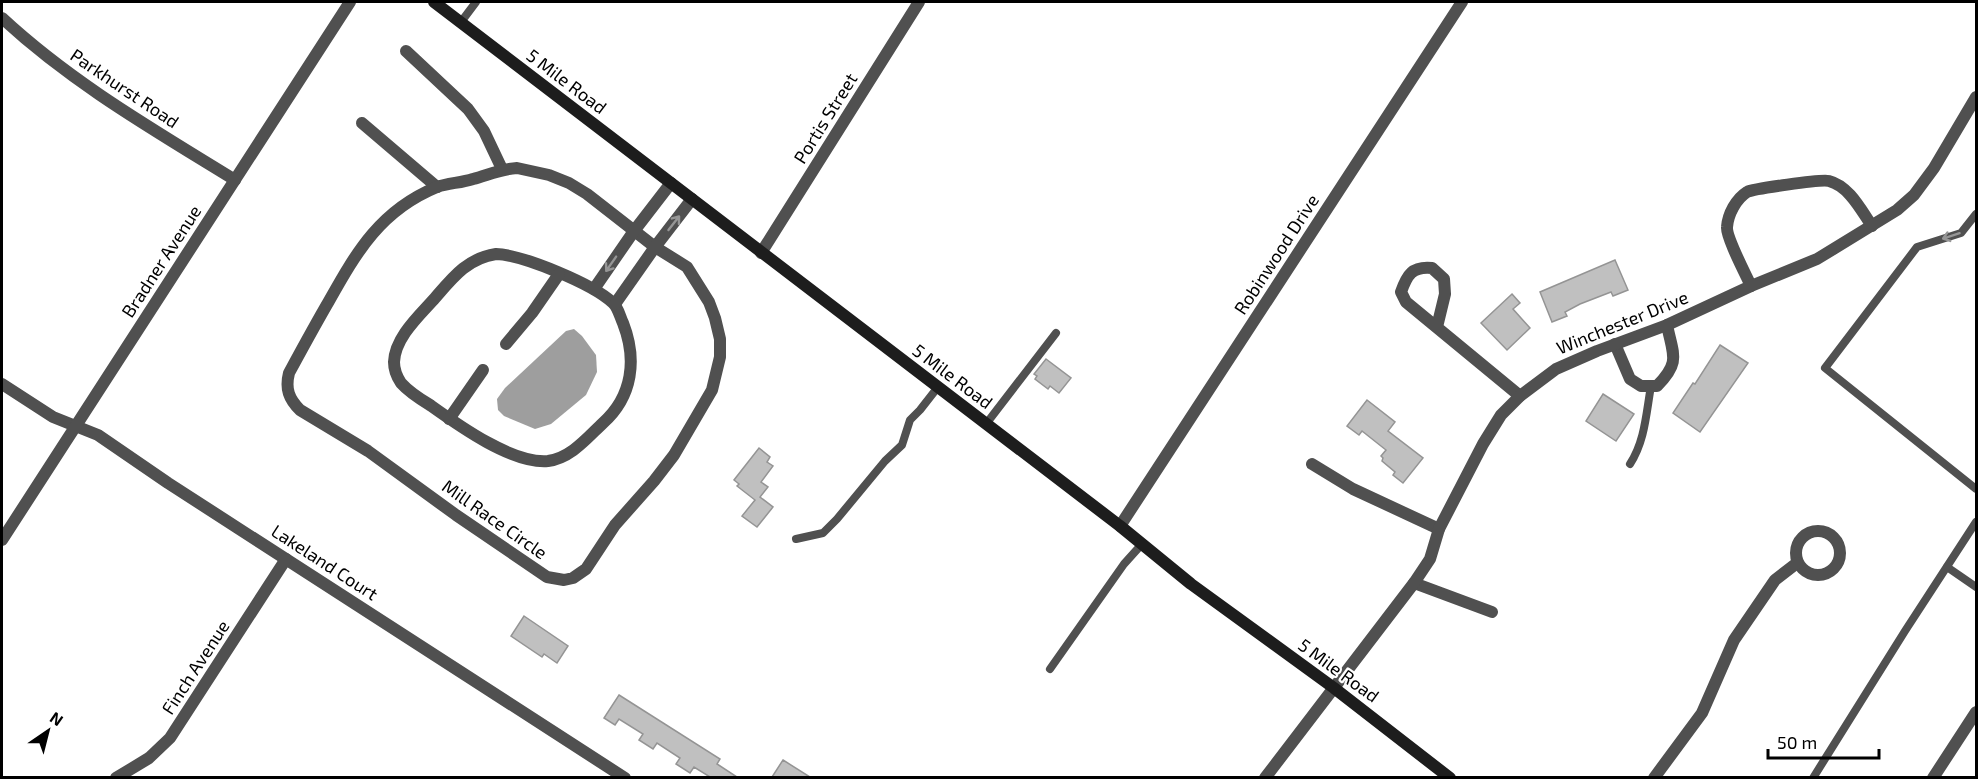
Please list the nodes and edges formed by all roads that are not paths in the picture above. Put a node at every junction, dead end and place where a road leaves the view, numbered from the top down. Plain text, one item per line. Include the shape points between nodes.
1 (350, 2) edge
2 (434, 2) edge
3 (476, 2) edge
4 (919, 2) edge
5 (1462, 2) edge
6 (2, 18) edge
7 (461, 22) junction
8 (406, 51) dead end
9 (1977, 97) edge
10 (362, 123) dead end
11 (502, 169) junction
12 (235, 180) junction
13 (671, 183) junction
14 (437, 187) junction
15 (692, 199) junction
16 (1977, 214) edge
17 (1872, 226) junction
18 (634, 231) junction
19 (655, 247) junction
20 (761, 253) junction
21 (559, 274) junction
22 (1751, 286) junction
23 (594, 290) junction
24 (615, 304) junction
25 (1667, 325) junction
26 (1437, 327) junction
27 (1056, 333) dead end
28 (506, 344) dead end
29 (1616, 344) junction
30 (483, 370) dead end
31 (2, 384) edge
32 (1651, 386) junction
33 (938, 387) junction
34 (1520, 396) junction
35 (449, 419) junction
36 (986, 424) junction
37 (75, 426) junction
38 (1312, 464) dead end
39 (1630, 464) dead end
40 (1977, 489) edge
41 (1977, 522) edge
42 (1120, 526) junction
43 (1439, 529) junction
44 (796, 539) dead end
45 (2, 540) edge
46 (1142, 544) junction
47 (286, 559) junction
48 (1797, 563) dead end
49 (1947, 567) junction
50 (1414, 583) junction
51 (1977, 587) edge
52 (1492, 612) dead end
53 (1050, 669) dead end
54 (1334, 688) junction
55 (1977, 712) edge
56 (116, 777) edge
57 (625, 777) edge
58 (1266, 777) edge
59 (1450, 777) edge
60 (1654, 777) edge
61 (1813, 777) edge
62 (1933, 777) edge

1 - 12 street, Bradner Avenue
2 - 7 street, 5 Mile Road
3 - 7 lane
4 - 20 street, Portis Street
5 - 42 street, Robinwood Drive
6 - 12 street, Parkhurst Road via 102,98
7 - 13 street, 5 Mile Road
8 - 11 street via 468,109 484,131
9 - 17 street, Winchester Drive via 1914,195
10 - 14 street
11 - 14 street, Mill Race Circle
11 - 18 street, Mill Race Circle via 534,171 569,183
12 - 37 street, Bradner Avenue
13 - 15 street, 5 Mile Road
13 - 18 street
14 - 19 street, Mill Race Circle via 394,211 359,248 288,373 288,392 300,410 368,451 456,516 554,579 573,578 586,569 615,525 674,455 716,378 720,339 709,302 687,267
19 -> 15 street
15 - 20 street, 5 Mile Road
16 -> 40 lane via 1961,233 1917,247 1825,368
17 - 22 street, Winchester Drive via 1817,259
17 - 22 street via 1848,191 1828,181 1748,192 1730,214 1727,230
18 - 19 street, Mill Race Circle
18 -> 23 street
19 - 24 street
20 - 33 street, 5 Mile Road
21 - 23 street
21 - 28 street
21 - 35 street via 505,254 479,258 459,270 412,324 395,355 396,374 408,389
22 - 25 street, Winchester Drive
23 - 24 street
24 - 35 street via 631,356 626,391 609,418 568,454 539,461 520,456 488,443
25 - 29 street, Winchester Drive
25 - 32 street via 1674,362 1668,375 1657,386
26 - 26 street via 1403,298 1401,292 1407,277 1415,269 1432,268 1444,279 1445,294
26 - 34 street
27 - 36 lane
29 - 32 street via 1630,379 1641,387
29 - 34 street, Winchester Drive via 1556,369
30 - 35 street
31 - 37 street, Lakeland Court via 53,417
32 - 39 lane via 1643,436
33 - 36 street, 5 Mile Road
33 - 44 lane via 910,420 902,445 837,519 823,533
34 - 43 street, Winchester Drive via 1482,444
36 - 42 street, 5 Mile Road
37 - 45 street, Bradner Avenue
37 - 47 street, Lakeland Court via 98,435
38 - 43 street via 1353,489
41 - 49 lane
42 - 46 street, 5 Mile Road
43 - 50 street, Winchester Drive via 1430,559
46 - 53 lane
46 - 54 street, 5 Mile Road
47 - 56 street, Finch Avenue via 170,738 149,758
47 - 57 street, Lakeland Court
48 - 60 street via 1775,580 1734,640 1702,713
49 - 51 lane
49 - 61 lane
50 - 52 street
50 - 54 street, Winchester Drive
54 - 58 street, Winchester Drive
54 - 59 street, 5 Mile Road
55 - 62 street

